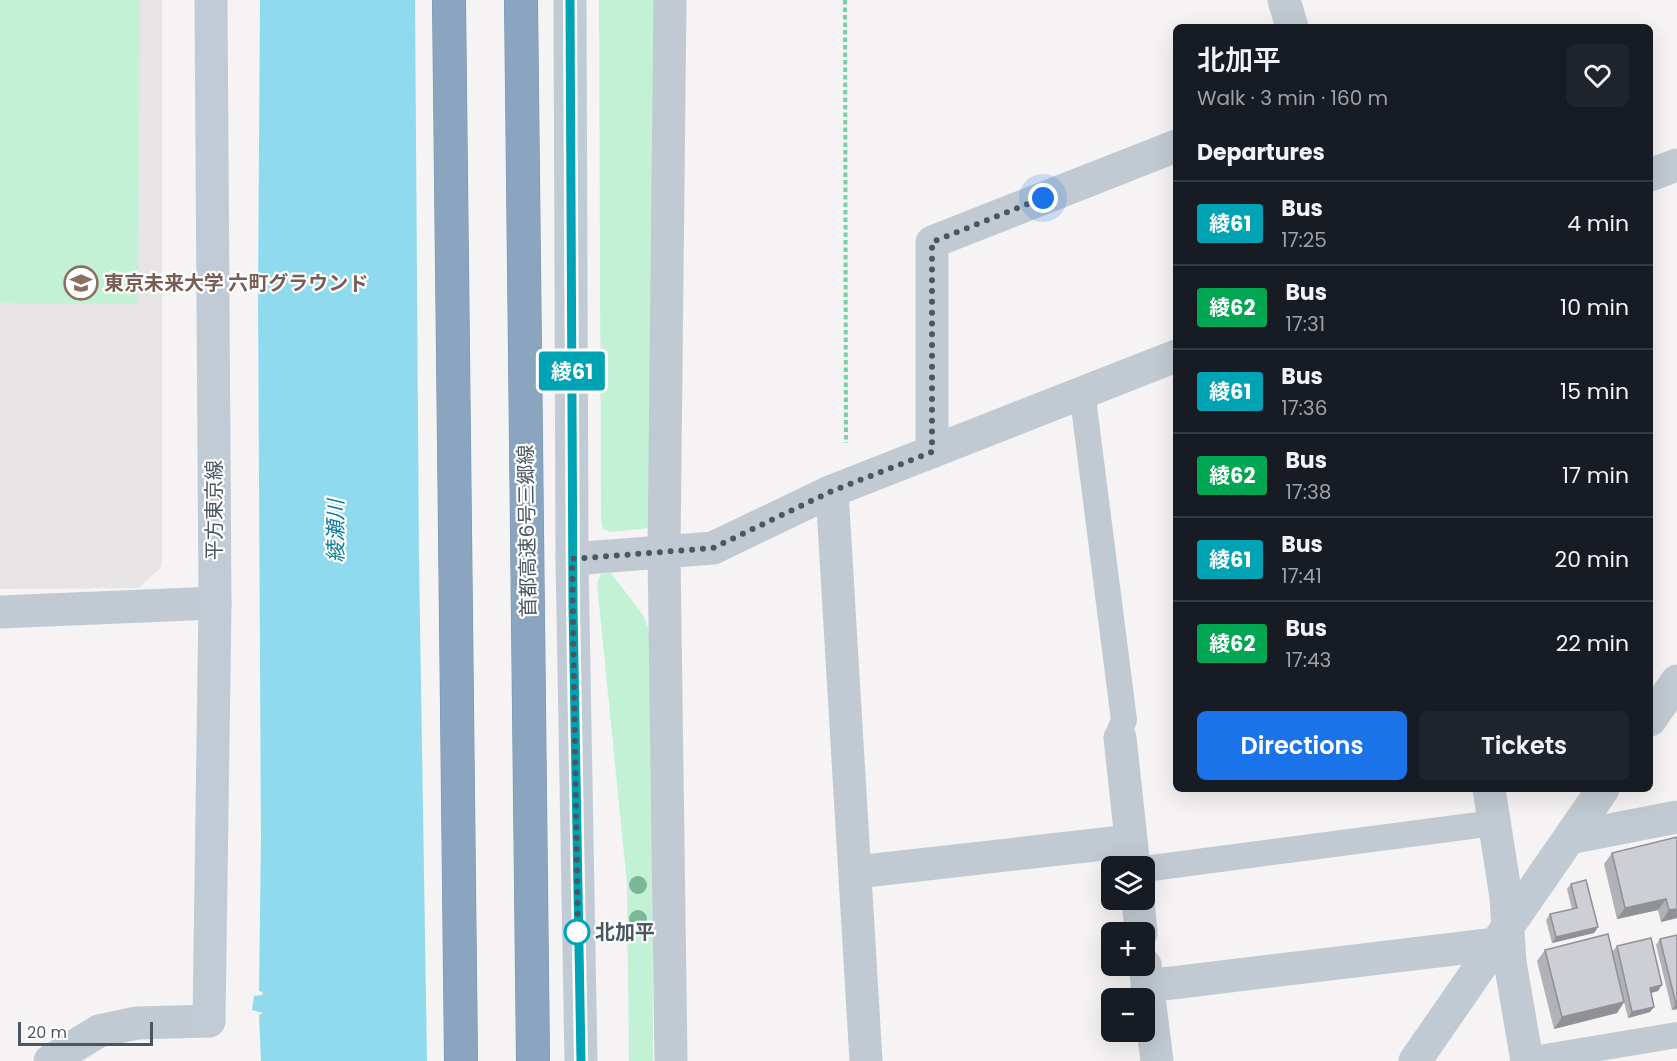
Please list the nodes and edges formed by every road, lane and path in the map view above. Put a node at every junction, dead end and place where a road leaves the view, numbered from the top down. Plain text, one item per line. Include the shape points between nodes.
1 (211, 0) edge
2 (449, 0) edge
3 (520, 0) edge
4 (570, 0) edge
5 (670, 0) edge
6 (845, 0) edge
7 (1284, 0) edge
8 (1291, 24) edge
9 (1173, 147) edge
10 (1677, 165) edge
11 (1653, 175) edge
12 (1173, 357) edge
13 (1082, 391) junction
14 (932, 452) junction
15 (839, 488) junction
16 (664, 552) junction
17 (572, 559) junction
18 (215, 603) junction
19 (0, 612) edge
20 (1677, 681) edge
21 (1653, 716) edge
22 (1120, 738) joint
23 (1489, 792) edge
24 (1601, 792) edge
25 (1677, 817) edge
26 (1494, 823) junction
27 (1569, 838) junction
28 (1136, 856) edge
29 (1155, 857) edge
30 (1101, 861) edge
31 (855, 872) junction
32 (1502, 935) junction
33 (1155, 974) edge
34 (1146, 976) edge
35 (1677, 1035) edge
36 (1527, 1060) edge
37 (50, 1061) edge
38 (461, 1061) edge
39 (533, 1061) edge
40 (581, 1061) edge
41 (671, 1061) edge
42 (866, 1061) edge
43 (1156, 1061) edge
44 (1415, 1061) edge

1 - 18 street, 平方東京線
2 - 38 highway
3 - 39 highway, 首都高速6号三郷線
4 - 17 street
5 - 16 street
6 - 15 path
7 - 8 street
9 - 14 street via 932,242
10 - 11 street
12 - 13 street
13 - 14 street
13 - 22 lane via 1124,720
14 - 15 street
15 - 16 street via 713,548
15 - 31 street
16 - 17 street
16 - 41 street
17 - 40 street
18 - 19 street
18 - 37 street, 平方東京線 via 209,1021 137,1023 99,1031
20 - 21 street
22 - 28 street
23 - 26 street
24 - 27 street
25 - 27 street
26 - 29 lane
26 - 32 street via 1506,897
27 - 32 street
30 - 31 street
31 - 42 street
32 - 33 street
32 - 36 street
32 - 44 street
34 - 43 street
35 - 36 lane

